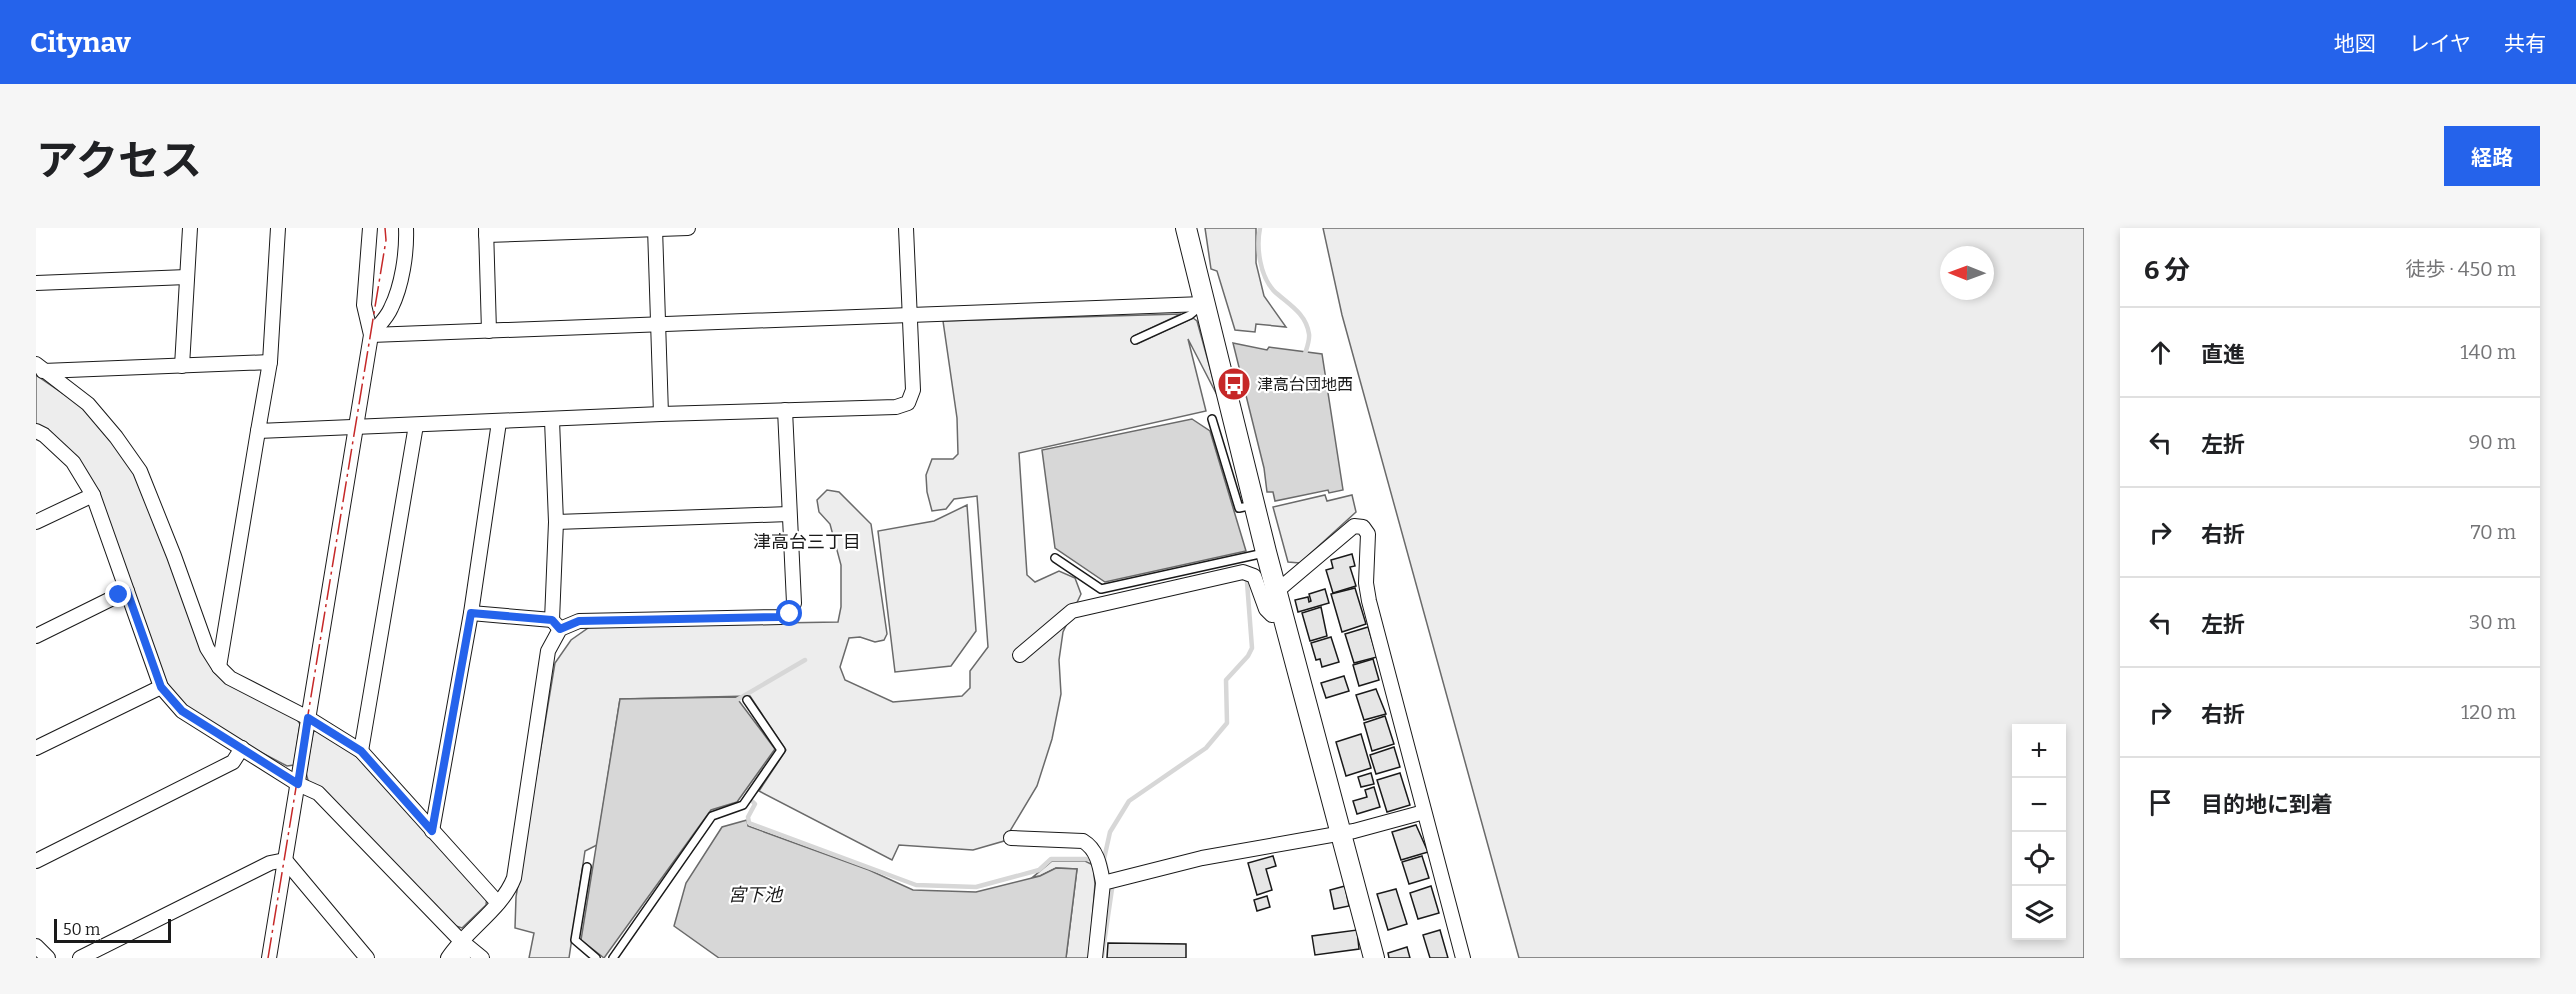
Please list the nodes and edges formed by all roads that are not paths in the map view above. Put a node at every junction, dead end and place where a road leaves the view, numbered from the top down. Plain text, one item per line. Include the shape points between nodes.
1 (190, 228) edge
2 (278, 228) edge
3 (370, 228) edge
4 (406, 228) edge
5 (688, 228) edge
6 (906, 228) edge
7 (1186, 228) edge
8 (655, 229) edge
9 (571, 230) edge
10 (486, 232) edge
11 (187, 277) junction
12 (36, 283) edge
13 (1203, 304) junction
14 (910, 317) junction
15 (659, 326) junction
16 (489, 331) junction
17 (371, 335) junction
18 (1135, 340) dead end
19 (270, 363) junction
20 (182, 366) junction
21 (40, 368) edge
22 (785, 410) junction
23 (661, 414) junction
24 (1212, 418) dead end
25 (552, 420) junction
26 (499, 422) junction
27 (416, 426) junction
28 (357, 428) junction
29 (36, 431) edge
30 (258, 431) junction
31 (93, 495) junction
32 (1254, 504) junction
33 (789, 514) junction
34 (36, 522) edge
35 (556, 522) junction
36 (1266, 552) junction
37 (1055, 558) dead end
38 (127, 591) junction
39 (1277, 591) junction
40 (471, 613) junction
41 (1283, 613) junction
42 (556, 624) junction
43 (36, 636) edge
44 (1020, 655) dead end
45 (219, 667) junction
46 (161, 687) junction
47 (747, 699) dead end
48 (308, 718) junction
49 (36, 748) edge
50 (242, 748) junction
51 (361, 751) junction
52 (298, 784) junction
53 (1424, 812) junction
54 (432, 831) junction
55 (1342, 833) junction
56 (1011, 838) dead end
57 (285, 860) junction
58 (36, 861) edge
59 (586, 867) dead end
60 (1108, 882) junction
61 (498, 903) junction
62 (460, 940) junction
63 (36, 946) edge
64 (273, 955) edge
65 (48, 958) edge
66 (80, 958) edge
67 (366, 958) edge
68 (448, 958) edge
69 (463, 958) edge
70 (482, 958) edge
71 (596, 958) edge
72 (613, 958) edge
73 (1095, 958) edge
74 (1374, 958) edge
75 (1463, 958) edge

1 - 11 street
2 - 19 street
3 - 17 street via 364,305
4 - 17 street via 391,309
5 - 8 street
6 - 14 street
7 - 13 street
8 - 9 street
8 - 15 street
9 - 10 street
10 - 16 street
11 - 12 street
11 - 20 street
13 - 14 street
13 - 18 lane via 1190,315
13 - 32 street
14 - 15 street
14 - 22 street via 913,390 908,403 896,407
15 - 16 street
15 - 23 street
16 - 17 street
17 - 28 street
19 - 20 street
19 - 30 street
20 - 21 street
21 - 45 street via 88,404 140,471 207,648
22 - 23 street
22 - 33 street
23 - 25 street
24 - 32 lane via 1239,508
25 - 26 street
25 - 35 street
26 - 27 street
26 - 40 street
27 - 28 street
27 - 51 street
28 - 30 street
28 - 48 street
29 - 31 street via 74,462
30 - 45 street
31 - 34 street
31 - 38 street
32 - 36 street
33 - 35 street
33 - 42 street via 794,603 790,614
35 - 42 street
36 - 37 lane via 1101,589
36 - 39 street
38 - 43 street
38 - 46 street
39 - 41 street
39 - 53 street via 1354,526 1363,527 1368,534 1366,583
40 - 42 street
40 - 54 street
41 - 44 street via 1272,615 1266,609 1254,576 1243,572 1072,610
41 - 55 street
42 - 61 street via 548,651 514,878
45 - 48 street via 230,678
46 - 49 street
46 - 50 street via 182,711
47 - 72 lane via 781,750 743,805 712,816
48 - 51 street
48 - 52 street
50 - 52 street
50 - 58 street via 233,762
51 - 54 street
52 - 57 street
52 - 62 street via 318,793
53 - 55 street
53 - 75 street
54 - 61 street
55 - 60 street via 1202,858
55 - 74 street
56 - 60 street via 1083,841 1091,846
57 - 64 street
57 - 66 street via 270,863
57 - 67 street
59 - 71 lane via 575,940
60 - 73 street
61 - 62 street
62 - 68 street
62 - 69 street
62 - 70 street
63 - 65 street

